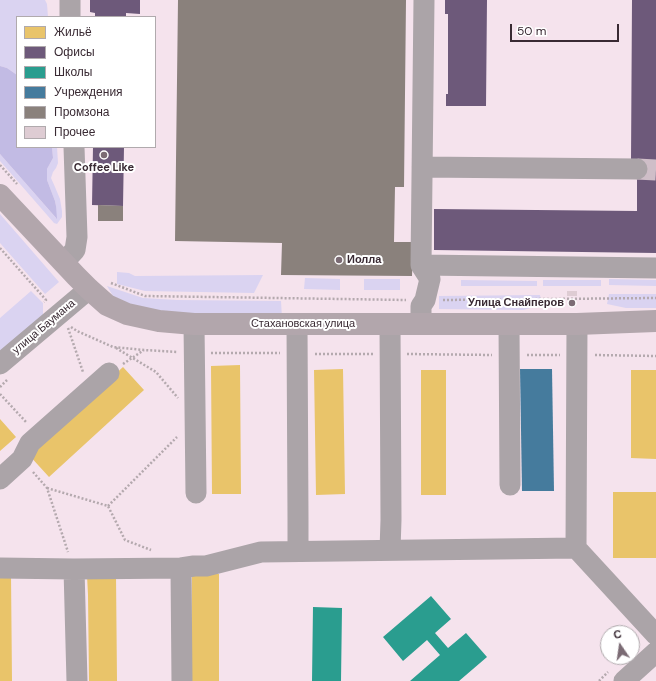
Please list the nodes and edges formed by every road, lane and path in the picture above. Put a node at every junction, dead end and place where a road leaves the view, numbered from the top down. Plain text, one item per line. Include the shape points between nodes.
1 (70, 0) edge
2 (424, 0) edge
3 (70, 16) edge
4 (74, 148) edge
5 (422, 168) junction
6 (637, 169) tunnel mouth
7 (0, 195) edge
8 (0, 248) edge
9 (64, 262) junction
10 (421, 265) junction
11 (656, 268) edge
12 (110, 283) dead end
13 (89, 289) junction
14 (656, 298) edge
15 (46, 300) dead end
16 (425, 300) junction
17 (656, 321) edge
18 (194, 324) junction
19 (297, 324) junction
20 (390, 324) junction
21 (421, 324) junction
22 (509, 324) junction
23 (577, 324) junction
24 (114, 346) junction
25 (144, 350) junction
26 (195, 353) junction
27 (297, 353) junction
28 (390, 354) junction
29 (509, 355) junction
30 (577, 355) junction
31 (656, 356) edge
32 (132, 358) junction
33 (0, 364) edge
34 (109, 373) joint
35 (89, 390) junction
36 (0, 394) edge
37 (195, 420) junction
38 (39, 435) junction
39 (22, 459) junction
40 (0, 479) edge
41 (510, 485) dead end
42 (47, 488) junction
43 (196, 493) dead end
44 (108, 506) junction
45 (576, 548) junction
46 (153, 550) dead end
47 (390, 550) junction
48 (298, 551) junction
49 (0, 568) edge
50 (181, 568) junction
51 (74, 569) junction
52 (656, 635) edge
53 (656, 652) edge
54 (628, 680) edge
55 (77, 681) edge
56 (182, 681) edge

1 - 3 street
2 - 5 street
4 - 9 street via 77,237 75,250
5 - 6 street
5 - 10 street
7 - 9 main road, Стахановская улица
8 - 15 path
9 - 13 main road, Стахановская улица
10 - 11 street
10 - 16 street via 430,278
12 - 16 path via 145,296
13 - 18 main road, Стахановская улица via 107,305 127,314 159,321
13 - 33 street, улица Баумана
14 - 16 path
16 - 21 street via 421,306
17 - 23 main road, Стахановская улица
18 - 19 main road, Стахановская улица
18 - 26 street
19 - 20 main road, Стахановская улица
19 - 27 street
20 - 21 main road, Стахановская улица
20 - 28 street
21 - 22 main road, Стахановская улица
22 - 23 main road, Стахановская улица
22 - 29 street
23 - 30 street
24 - 25 path
24 - 32 path
24 - 35 path via 77,331 67,323
25 - 26 path
25 - 32 path
26 - 27 path
26 - 37 street
27 - 28 path
27 - 48 street
28 - 29 path
28 - 47 street
29 - 30 path
29 - 41 street
30 - 31 path
30 - 45 street
32 - 34 path
32 - 37 path via 156,372
34 - 35 street
35 - 38 street
36 - 38 path
37 - 43 street
37 - 44 path
38 - 39 street via 30,443
39 - 40 street
39 - 42 path
42 - 44 path
42 - 51 path
44 - 46 path via 125,540
45 - 47 street
45 - 52 street
47 - 48 street
48 - 50 street via 261,552 206,566
49 - 51 street
50 - 51 street
50 - 56 street
51 - 55 street
53 - 54 street

